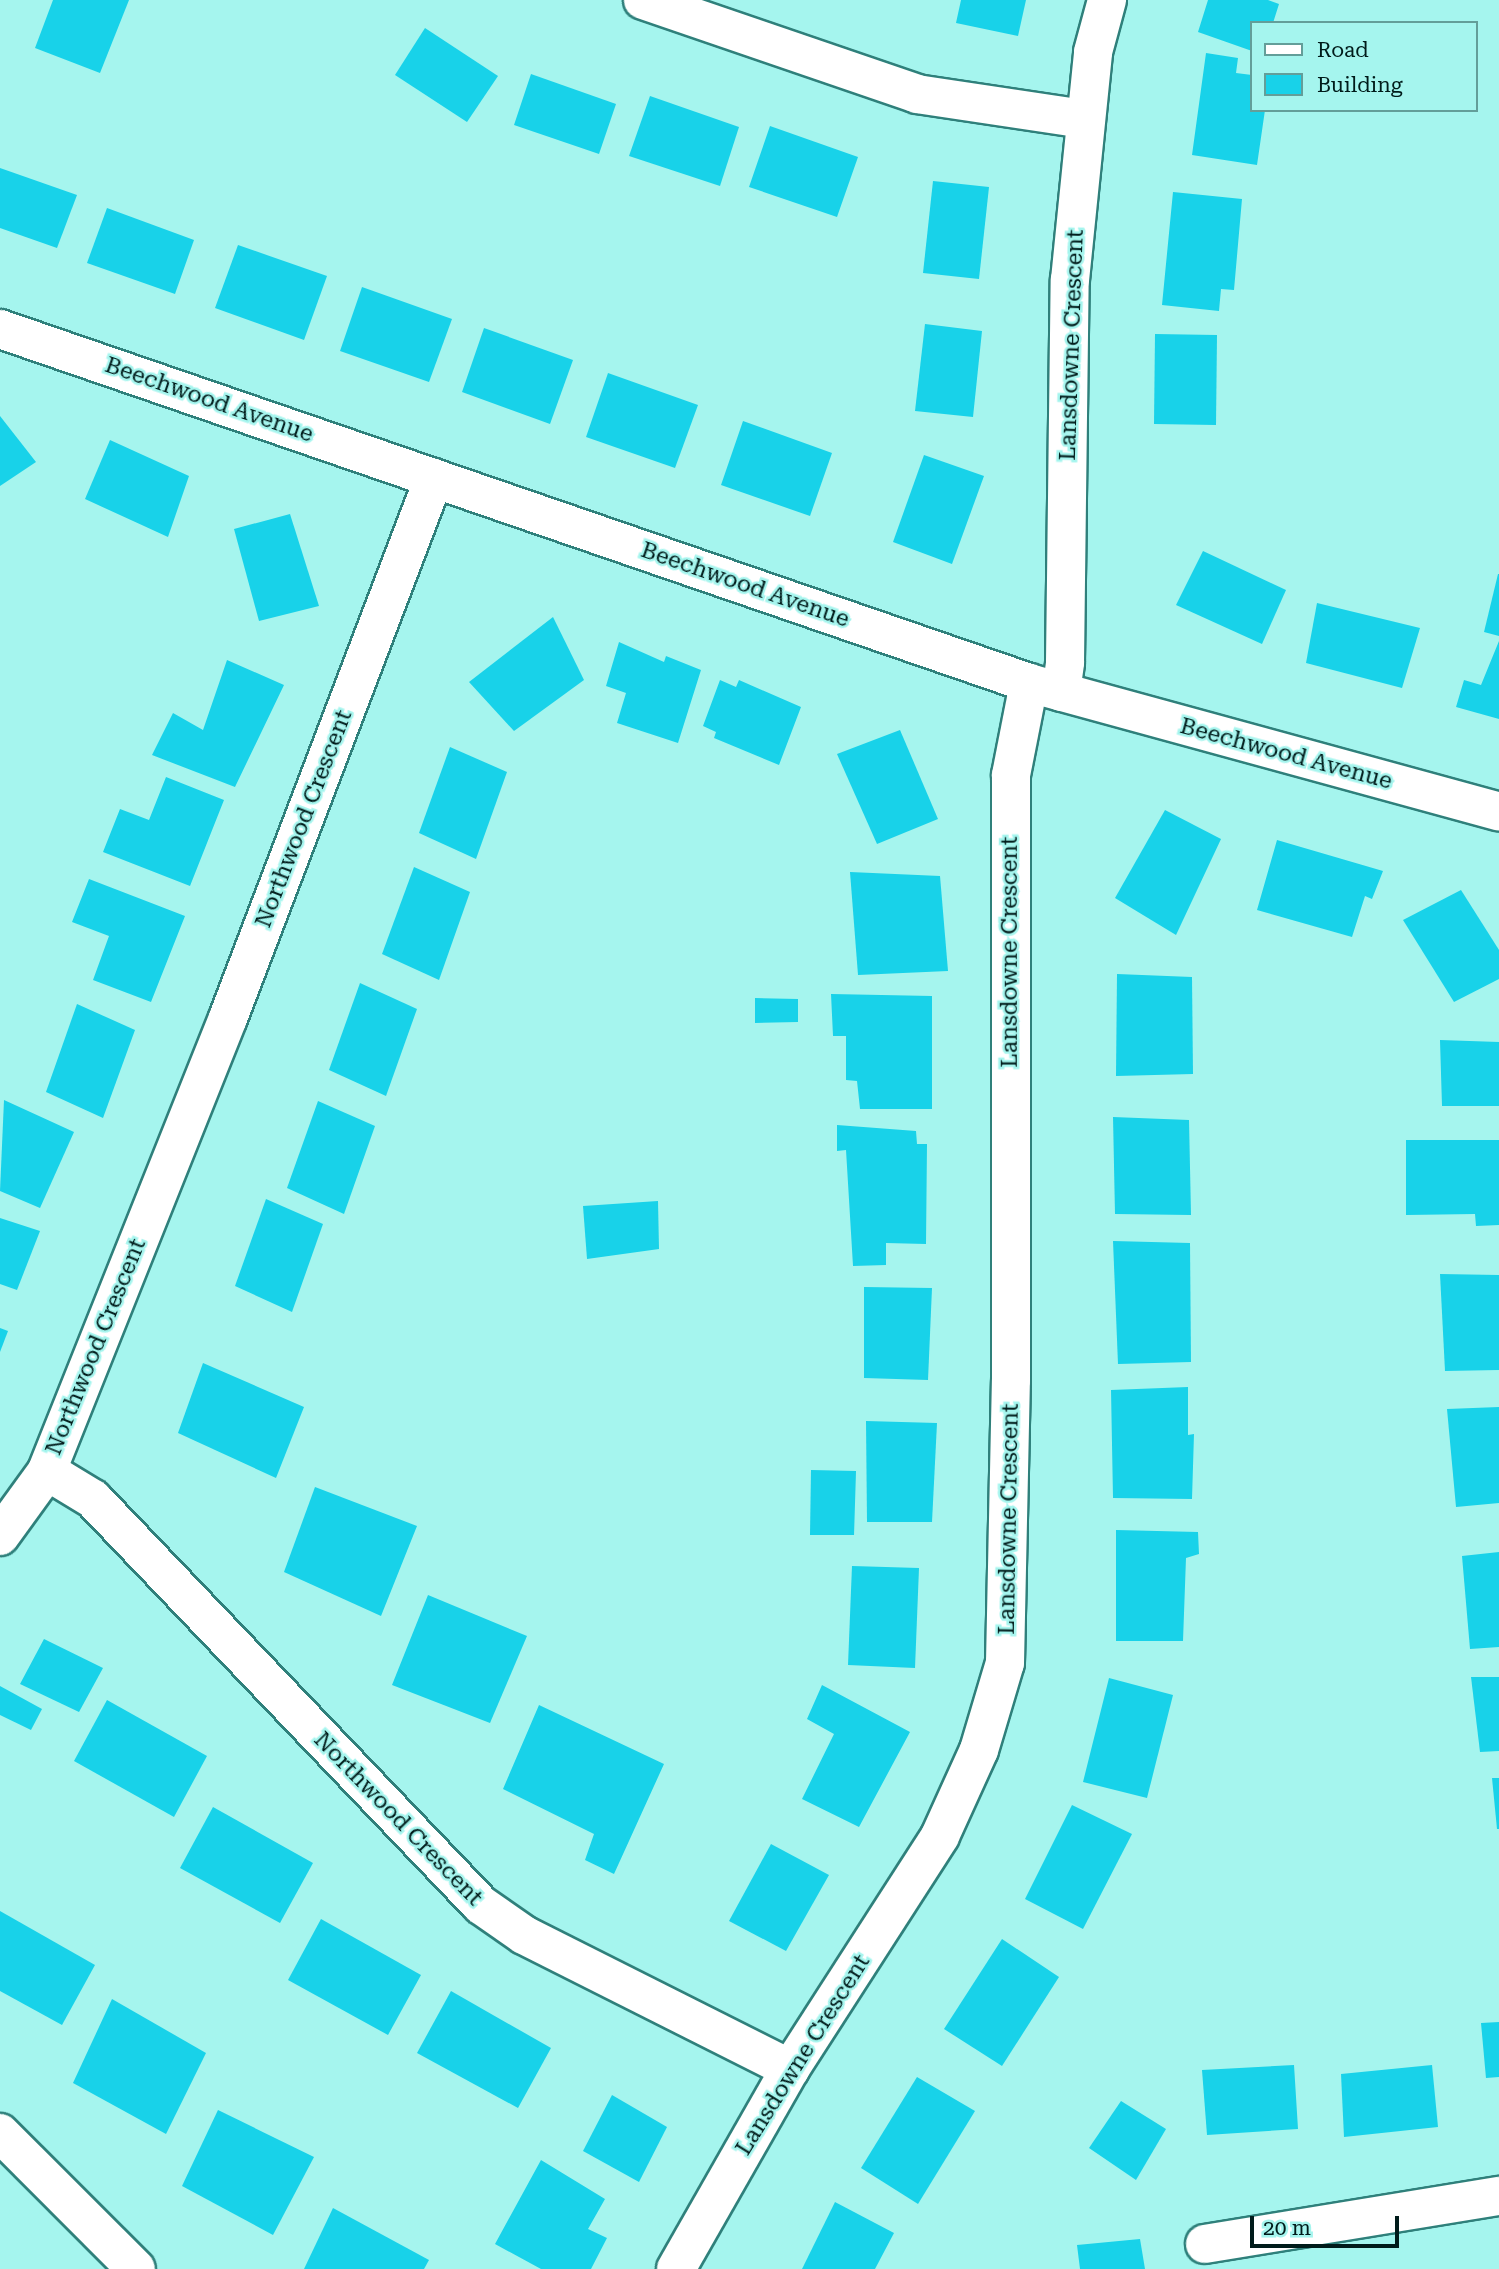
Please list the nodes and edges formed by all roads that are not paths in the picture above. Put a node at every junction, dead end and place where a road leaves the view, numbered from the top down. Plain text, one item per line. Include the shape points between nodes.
1 (643, 0) edge
2 (1107, 0) edge
3 (1085, 120) junction
4 (0, 328) edge
5 (434, 478) junction
6 (1045, 688) junction
7 (1499, 812) edge
8 (47, 1471) junction
9 (0, 1536) edge
10 (790, 2070) junction
11 (0, 2133) edge
12 (1499, 2196) edge
13 (1205, 2244) dead end
14 (136, 2269) edge
15 (676, 2269) edge

1 - 3 street via 917,94
2 - 3 street, Lansdowne Crescent via 1093,52
3 - 6 street, Lansdowne Crescent via 1070,280 1065,662
4 - 5 street, Beechwood Avenue
5 - 6 street, Beechwood Avenue
5 - 8 street, Northwood Crescent via 233,1005
6 - 7 street, Beechwood Avenue
6 - 10 street, Lansdowne Crescent via 1011,775 1011,1380 1005,1663 979,1750 940,1836
8 - 9 street
8 - 10 street, Northwood Crescent via 93,1499 481,1905 524,1935
10 - 15 street, Lansdowne Crescent
11 - 14 street
12 - 13 street

